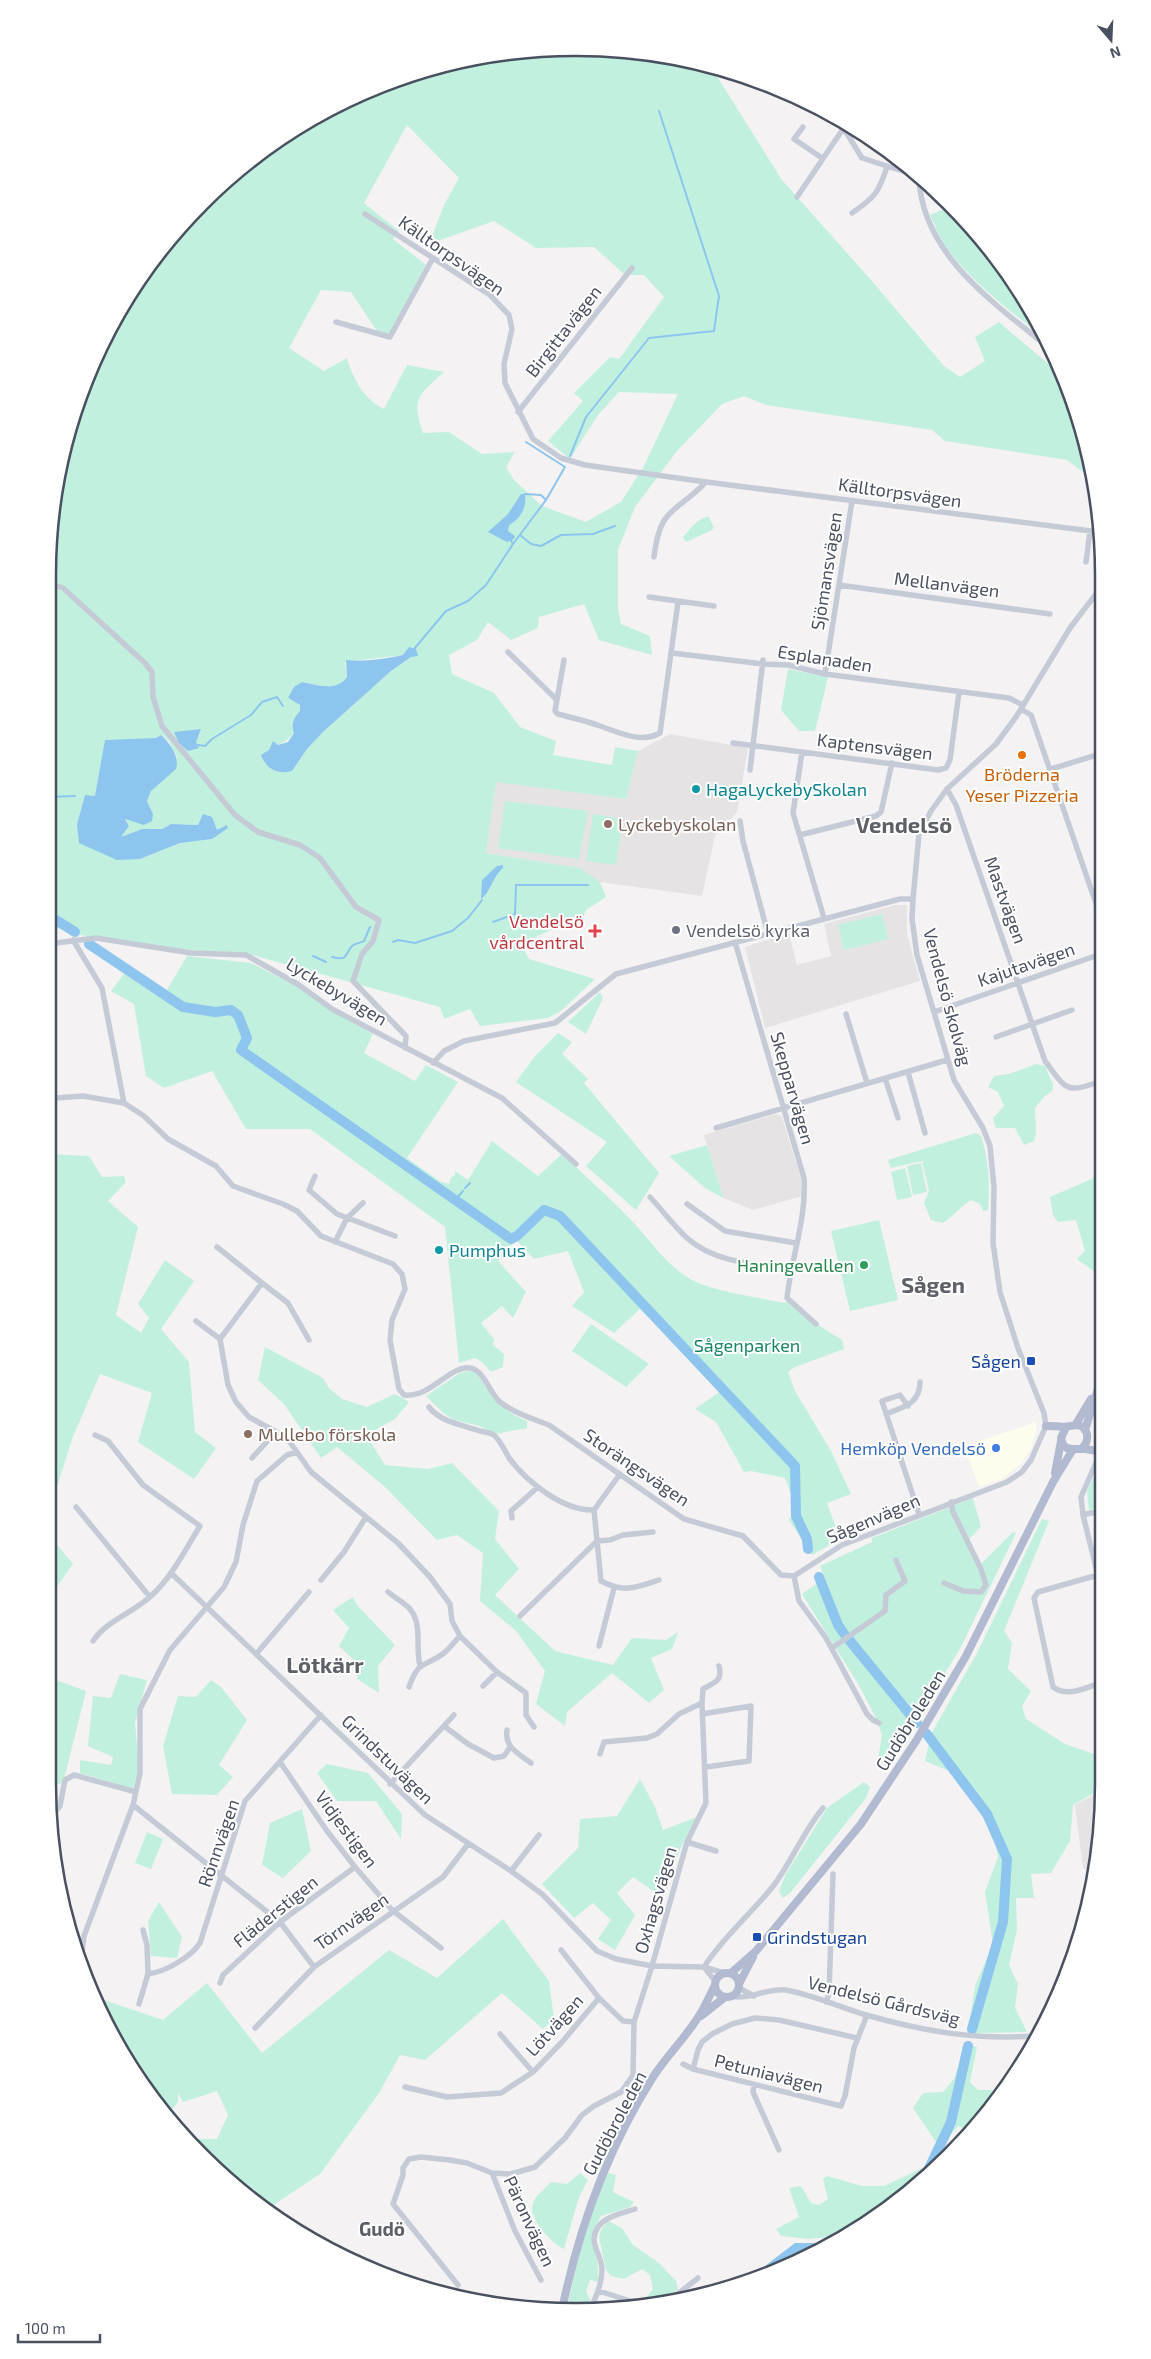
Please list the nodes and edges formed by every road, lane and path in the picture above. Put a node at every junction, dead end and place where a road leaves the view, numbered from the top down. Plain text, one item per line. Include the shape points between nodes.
1 (803, 127) dead end
2 (840, 129) edge
3 (846, 133) edge
4 (822, 158) junction
5 (887, 167) junction
6 (900, 170) edge
7 (920, 187) edge
8 (797, 197) dead end
9 (852, 213) dead end
10 (365, 214) dead end
11 (433, 258) junction
12 (632, 268) dead end
13 (336, 322) dead end
14 (1037, 338) edge
15 (518, 412) junction
16 (706, 482) junction
17 (852, 501) junction
18 (1090, 531) joint
19 (654, 557) dead end
20 (1086, 562) dead end
21 (839, 585) junction
22 (56, 586) edge
23 (1095, 595) edge
24 (649, 597) dead end
25 (678, 602) junction
26 (714, 606) dead end
27 (1050, 614) dead end
28 (508, 652) dead end
29 (672, 653) junction
30 (564, 660) dead end
31 (763, 662) junction
32 (825, 674) junction
33 (959, 692) junction
34 (556, 699) junction
35 (1022, 707) junction
36 (733, 743) dead end
37 (752, 745) junction
38 (802, 752) junction
39 (1095, 756) edge
40 (892, 763) junction
41 (1050, 769) junction
42 (750, 770) dead end
43 (947, 789) junction
44 (740, 821) dead end
45 (800, 835) junction
46 (912, 899) junction
47 (1095, 900) edge
48 (824, 918) junction
49 (768, 934) junction
50 (73, 940) junction
51 (735, 942) junction
52 (56, 943) edge
53 (1095, 956) edge
54 (1019, 983) junction
55 (1072, 1010) dead end
56 (936, 1011) junction
57 (846, 1014) dead end
58 (1032, 1023) junction
59 (996, 1037) dead end
60 (405, 1048) junction
61 (947, 1060) junction
62 (432, 1063) junction
63 (908, 1072) junction
64 (885, 1078) junction
65 (867, 1083) junction
66 (1095, 1083) edge
67 (56, 1098) edge
68 (124, 1103) junction
69 (783, 1108) junction
70 (898, 1118) dead end
71 (716, 1128) dead end
72 (925, 1133) dead end
73 (576, 1164) dead end
74 (315, 1176) dead end
75 (650, 1197) dead end
76 (363, 1202) dead end
77 (687, 1204) dead end
78 (347, 1218) junction
79 (395, 1236) dead end
80 (335, 1242) junction
81 (796, 1243) junction
82 (217, 1247) dead end
83 (790, 1268) junction
84 (262, 1283) junction
85 (196, 1321) dead end
86 (816, 1324) dead end
87 (220, 1339) junction
88 (309, 1340) dead end
89 (920, 1382) dead end
90 (1095, 1391) edge
91 (1095, 1396) edge
92 (429, 1406) dead end
93 (908, 1406) junction
94 (886, 1414) junction
95 (1076, 1424) junction
96 (1046, 1426) junction
97 (1066, 1427) junction
98 (1085, 1430) junction
99 (276, 1432) junction
100 (95, 1435) dead end
101 (1061, 1439) junction
102 (1087, 1440) junction
103 (1095, 1446) edge
104 (1081, 1448) junction
105 (1072, 1450) junction
106 (1095, 1450) edge
107 (297, 1452) junction
108 (252, 1458) dead end
109 (1095, 1467) edge
110 (620, 1474) junction
111 (1053, 1482) junction
112 (538, 1487) junction
113 (952, 1502) junction
114 (76, 1508) dead end
115 (594, 1510) junction
116 (1095, 1512) edge
117 (919, 1514) junction
118 (1083, 1515) junction
119 (366, 1517) junction
120 (512, 1518) dead end
121 (653, 1532) dead end
122 (597, 1541) junction
123 (896, 1560) dead end
124 (1095, 1563) edge
125 (171, 1573) junction
126 (794, 1576) junction
127 (1095, 1576) edge
128 (321, 1580) dead end
129 (659, 1580) dead end
130 (944, 1583) dead end
131 (614, 1588) junction
132 (309, 1592) dead end
133 (388, 1592) dead end
134 (150, 1597) junction
135 (207, 1606) junction
136 (520, 1616) dead end
137 (460, 1636) junction
138 (93, 1641) dead end
139 (599, 1646) dead end
140 (832, 1648) junction
141 (257, 1653) junction
142 (420, 1664) junction
143 (719, 1666) dead end
144 (497, 1672) junction
145 (1095, 1684) edge
146 (483, 1686) dead end
147 (409, 1687) dead end
148 (702, 1703) junction
149 (702, 1714) junction
150 (321, 1715) junction
151 (454, 1715) dead end
152 (879, 1723) dead end
153 (444, 1726) junction
154 (534, 1727) dead end
155 (507, 1730) dead end
156 (510, 1747) junction
157 (600, 1754) dead end
158 (280, 1762) junction
159 (531, 1763) dead end
160 (706, 1767) junction
161 (390, 1784) junction
162 (136, 1792) junction
163 (133, 1805) junction
164 (823, 1808) dead end
165 (57, 1810) edge
166 (539, 1835) dead end
167 (688, 1842) junction
168 (468, 1844) junction
169 (716, 1850) dead end
170 (355, 1867) junction
171 (511, 1871) junction
172 (833, 1874) dead end
173 (221, 1876) junction
174 (392, 1910) junction
175 (280, 1922) junction
176 (143, 1930) dead end
177 (83, 1946) edge
178 (441, 1948) dead end
179 (561, 1950) dead end
180 (756, 1951) junction
181 (314, 1966) junction
182 (652, 1966) junction
183 (704, 1967) junction
184 (727, 1973) junction
185 (148, 1974) junction
186 (220, 1983) dead end
187 (715, 1983) junction
188 (739, 1986) junction
189 (727, 1996) junction
190 (754, 1996) junction
191 (599, 1998) junction
192 (826, 2002) junction
193 (139, 2004) dead end
194 (867, 2015) junction
195 (697, 2019) junction
196 (634, 2022) junction
197 (255, 2028) dead end
198 (500, 2034) dead end
199 (1028, 2037) edge
200 (857, 2038) junction
201 (682, 2064) dead end
202 (693, 2069) junction
203 (532, 2072) junction
204 (754, 2084) junction
205 (405, 2086) dead end
206 (779, 2150) dead end
207 (492, 2173) junction
208 (635, 2209) dead end
209 (698, 2278) dead end
210 (541, 2280) dead end
211 (458, 2285) dead end
212 (599, 2291) junction
213 (680, 2292) edge
214 (627, 2300) edge
215 (593, 2302) edge
216 (564, 2303) edge

1 - 4 street via 794,139
2 - 4 street
3 - 5 street via 862,158
4 - 8 street
5 - 6 street
5 - 9 street via 880,190
7 - 14 street via 924,208 942,248 993,302
10 - 11 street, Källtorpsvägen
11 - 13 street via 390,336
11 - 15 street, Källtorpsvägen via 490,294 509,315 512,329 504,364 506,384
12 - 15 street, Birgittavägen
15 - 16 street, Källtorpsvägen via 533,439 561,458 585,465
16 - 17 street, Källtorpsvägen
16 - 19 street via 664,517
17 - 18 street, Källtorpsvägen
17 - 21 street, Sjömansvägen
18 - 20 street
21 - 27 street, Mellanvägen
21 - 32 street, Sjömansvägen
22 - 60 street via 63,588 145,663 152,672 153,697 162,726 235,815 258,832 300,845 320,858 356,906 379,920 373,941 362,954 353,981 406,1036
23 - 35 street, Vendelsö skolväg via 1070,628
24 - 25 street
25 - 26 street
25 - 29 street
28 - 34 street
29 - 31 street, Esplanaden
29 - 34 street via 660,734 652,738 617,733 558,714 555,711
30 - 34 street
31 - 32 street, Esplanaden
31 - 37 street
32 - 33 street, Esplanaden
33 - 35 street, Esplanaden via 1009,698
33 - 40 street, Kaptensvägen via 950,760 946,768 938,770
35 - 41 street via 1031,715
35 - 43 street, Vendelsö skolväg via 996,744
36 - 37 street, Kaptensvägen
37 - 38 street, Kaptensvägen
37 - 42 street
38 - 40 street, Kaptensvägen
38 - 45 street via 793,813
39 - 41 street
40 - 45 street via 881,812 876,816
41 - 47 street
43 - 46 street, Vendelsö skolväg via 919,834
43 - 54 street, Mastvägen via 956,805
44 - 49 street
45 - 48 street
46 - 48 street via 900,899
46 - 56 street, Vendelsö skolväg via 917,955
48 - 49 street
49 - 51 street
50 - 52 street, Lyckebyvägen
50 - 60 street, Lyckebyvägen via 96,938 191,953 246,955
50 - 68 street via 102,988
51 - 62 street via 616,974 555,1024 464,1041 444,1051
51 - 69 street, Skepparvägen
53 - 54 street, Kajutavägen
54 - 56 street, Kajutavägen
54 - 58 street, Mastvägen
55 - 58 street
56 - 61 street, Vendelsö skolväg
57 - 65 street
58 - 59 street
58 - 66 street, Mastvägen via 1045,1060 1066,1086 1077,1089
60 - 62 street, Lyckebyvägen
61 - 63 street
61 - 96 street, Vendelsö skolväg via 954,1080 990,1146 994,1178 993,1243 1000,1292
62 - 73 street, Lyckebyvägen via 502,1098
63 - 64 street
63 - 72 street
64 - 65 street
64 - 70 street
65 - 69 street
67 - 68 street via 83,1096
68 - 80 street via 144,1116 168,1139 216,1166 233,1186 297,1211 321,1236
69 - 71 street
69 - 81 street, Skepparvägen via 804,1178 806,1197
74 - 78 street via 309,1190 337,1214
75 - 83 street via 687,1238 706,1251 726,1259
76 - 78 street
77 - 81 street via 726,1231
78 - 79 street
78 - 80 street
80 - 110 street, Storängsvägen via 393,1264 402,1274 405,1289 392,1320 390,1340 399,1389 404,1395 419,1395 460,1370 470,1368 478,1372 500,1402 523,1416 549,1425
81 - 83 street, Skepparvägen
82 - 84 street
83 - 86 street, Skepparvägen via 787,1298
84 - 87 street
84 - 88 street via 288,1303
85 - 87 street
87 - 99 street via 228,1385 236,1402 248,1417
89 - 93 street via 920,1393
90 - 95 main road
91 - 98 main road
92 - 112 street via 433,1412 453,1423 494,1435 520,1471
93 - 94 street
93 - 94 street via 900,1395 882,1401
94 - 117 street, Sågenvägen
95 - 97 main road
95 - 98 main road
96 - 97 main road
96 - 101 main road
96 - 113 street, Sågenvägen via 1022,1472 990,1489
97 - 101 main road
98 - 102 main road
99 - 107 street via 287,1438
99 - 108 street
100 - 125 street via 108,1441 143,1485 200,1526
101 - 105 main road via 1067,1449
101 - 111 main road, Gudöbroleden
102 - 103 main road
102 - 104 main road
104 - 105 main road
104 - 106 main road
105 - 111 main road, Gudöbroleden
107 - 119 street via 311,1472
107 - 135 street via 287,1455 257,1481 243,1525 236,1562 224,1586
109 - 118 street via 1082,1497
110 - 115 street
110 - 126 street, Storängsvägen via 684,1519 743,1536 781,1575
111 - 180 main road, Gudöbroleden via 966,1656 916,1741 861,1824
112 - 115 street via 567,1505
112 - 120 street via 511,1511
113 - 117 street, Sågenvägen
113 - 130 street via 953,1512 986,1585 981,1592 973,1593
114 - 134 street
115 - 122 street
116 - 118 street
117 - 126 street, Sågenvägen via 842,1544
118 - 124 street
119 - 128 street
119 - 137 street via 398,1543 430,1577 450,1604 452,1621
121 - 122 street
122 - 131 street via 601,1581
122 - 136 street
123 - 140 street via 905,1581 886,1595 885,1611
125 - 134 street
125 - 135 street, Grindstuvägen
126 - 140 street via 799,1601
127 - 145 street via 1038,1592 1034,1598 1053,1687 1068,1692
129 - 131 street via 632,1589
131 - 139 street
132 - 141 street
133 - 142 street via 410,1609 414,1617
134 - 138 street via 100,1631
135 - 141 street, Grindstuvägen
135 - 162 street via 170,1650 140,1709 140,1774
137 - 142 street via 443,1654
137 - 144 street
140 - 152 street via 867,1714
141 - 150 street, Grindstuvägen
142 - 147 street
143 - 148 street, Oxhagsvägen via 719,1680 703,1689
144 - 146 street
144 - 154 street via 526,1693 526,1715
148 - 149 street, Oxhagsvägen
148 - 157 street via 679,1714 657,1734 647,1738 604,1742
149 - 160 street, Oxhagsvägen
149 - 160 street via 751,1706 749,1761
150 - 158 street, Rönnvägen
150 - 161 street, Grindstuvägen
151 - 153 street
153 - 156 street via 494,1758 504,1756
153 - 161 street
155 - 156 street via 506,1739
156 - 159 street
158 - 170 street, Vidjestigen
158 - 173 street, Rönnvägen via 245,1801
160 - 167 street, Oxhagsvägen via 706,1802
161 - 168 street, Grindstuvägen via 425,1816
162 - 163 street
162 - 165 street via 74,1775 65,1780
163 - 173 street
163 - 177 street
164 - 183 street via 772,1887
166 - 171 street
167 - 169 street, Oxhagsvägen
167 - 182 street, Oxhagsvägen
168 - 171 street, Grindstuvägen
168 - 174 street, Törnvägen via 443,1877
170 - 174 street, Vidjestigen
170 - 175 street, Fläderstigen
171 - 182 street, Grindstuvägen via 542,1894 598,1951 616,1959
172 - 192 street via 829,1994
173 - 175 street
173 - 185 street, Rönnvägen via 196,1949 157,1973
174 - 178 street, Vidjestigen
174 - 181 street, Törnvägen
175 - 181 street
175 - 186 street, Fläderstigen via 223,1975
176 - 185 street
179 - 191 street
180 - 184 main road, Gudöbroleden
180 - 188 main road, Gudöbroleden
181 - 197 street, Törnvägen
182 - 183 street, Grindstuvägen
182 - 196 street, Oxhagsvägen
183 - 184 street, Grindstuvägen
183 - 187 street
184 - 187 main road
184 - 188 main road via 736,1976
185 - 193 street
187 - 189 main road via 718,1992
187 - 195 main road, Gudöbroleden
188 - 189 main road
188 - 190 street
189 - 190 street, Vendelsö Gårdsväg via 741,1999
189 - 195 main road, Gudöbroleden
190 - 192 street, Vendelsö Gårdsväg via 784,1990
191 - 196 street via 624,2021
191 - 203 street, Lötvägen
192 - 194 street, Vendelsö Gårdsväg
194 - 199 street, Vendelsö Gårdsväg via 958,2036 996,2039
194 - 200 street, Petuniavägen
195 - 216 main road, Gudöbroleden via 654,2076 613,2150 594,2195
196 - 207 street, Oxhagsvägen via 633,2075 621,2092 582,2114 565,2138 534,2167 511,2174
198 - 203 street, Lötvägen
200 - 202 street, Petuniavägen via 779,2020 755,2018 732,2024 702,2042
200 - 204 street, Petuniavägen via 841,2106
201 - 202 street
202 - 204 street, Petuniavägen
203 - 205 street, Lötvägen via 501,2092 447,2097
204 - 206 street via 753,2092
207 - 210 street, Päronvägen via 515,2231
207 - 211 street via 467,2163 421,2157 409,2159 402,2168 403,2175 393,2204
208 - 212 street via 609,2217 598,2225 594,2239 602,2267
209 - 213 street
212 - 214 street
212 - 215 street

